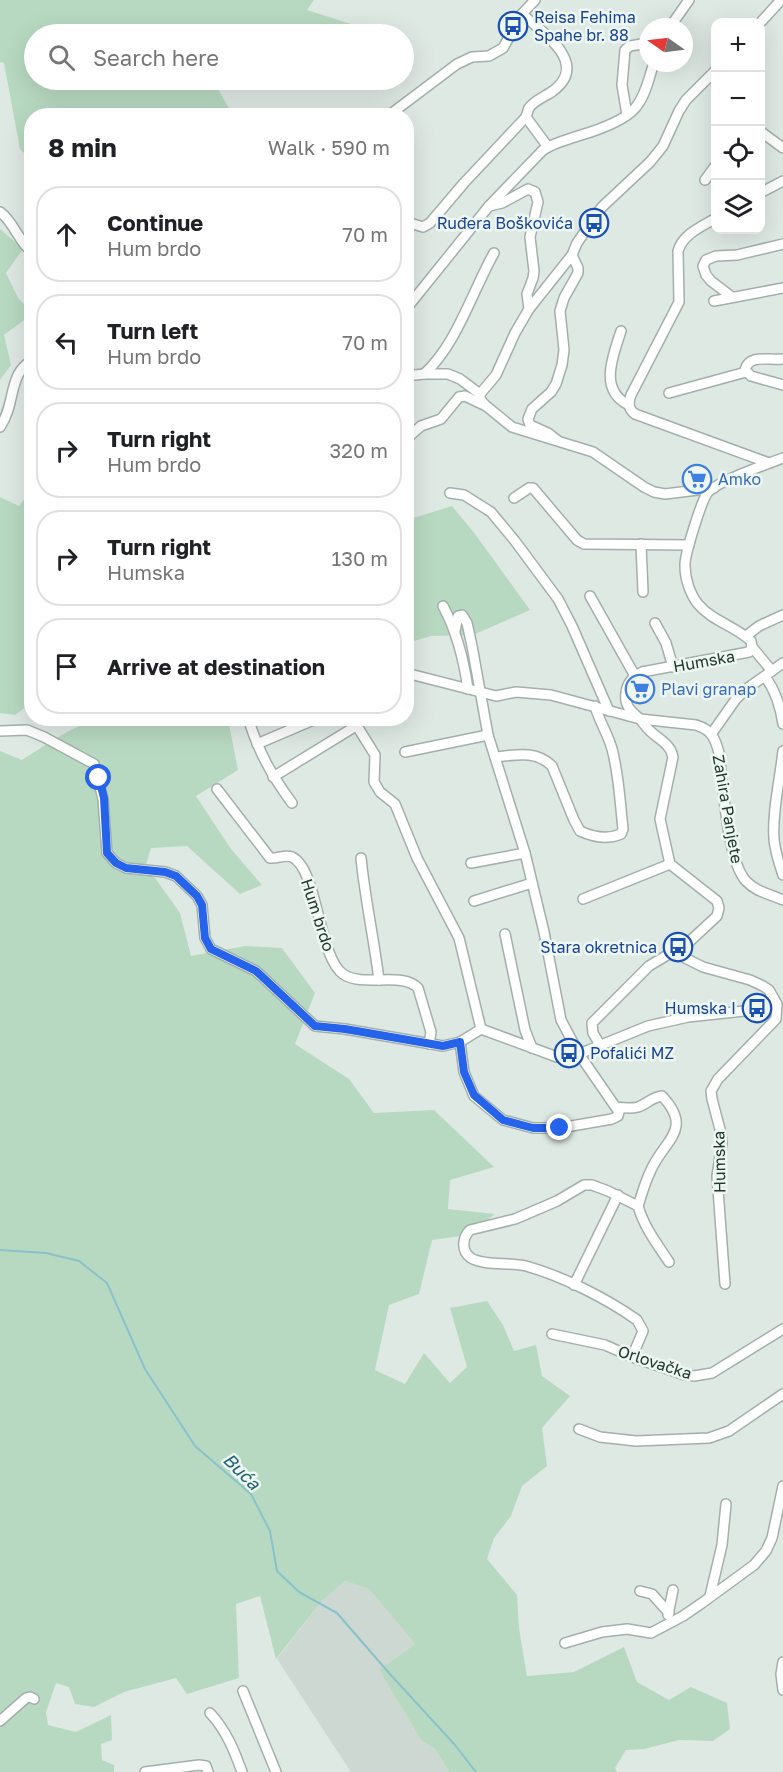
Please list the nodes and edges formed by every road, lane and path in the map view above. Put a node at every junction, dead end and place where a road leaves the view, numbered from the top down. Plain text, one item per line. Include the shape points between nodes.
1 (535, 0) edge
2 (689, 0) edge
3 (781, 0) edge
4 (522, 14) junction
5 (676, 18) edge
6 (765, 18) edge
7 (639, 44) edge
8 (651, 72) edge
9 (714, 72) edge
10 (398, 108) edge
11 (627, 115) junction
12 (526, 117) junction
13 (765, 135) edge
14 (548, 147) junction
15 (783, 148) edge
16 (711, 172) edge
17 (705, 180) dead end
18 (783, 181) edge
19 (765, 190) edge
20 (489, 206) junction
21 (0, 212) edge
22 (711, 221) edge
23 (414, 224) edge
24 (783, 244) edge
25 (24, 245) edge
26 (494, 253) dead end
27 (572, 255) junction
28 (783, 288) edge
29 (732, 297) junction
30 (414, 299) edge
31 (714, 301) dead end
32 (529, 309) junction
33 (621, 331) dead end
34 (783, 359) edge
35 (24, 366) edge
36 (746, 372) junction
37 (424, 374) junction
38 (414, 375) edge
39 (783, 385) edge
40 (669, 393) dead end
41 (480, 394) junction
42 (485, 405) junction
43 (629, 405) junction
44 (0, 427) edge
45 (414, 432) edge
46 (557, 440) junction
47 (783, 458) edge
48 (770, 463) junction
49 (714, 488) junction
50 (450, 493) dead end
51 (514, 498) dead end
52 (641, 544) junction
53 (689, 545) junction
54 (643, 592) dead end
55 (590, 596) dead end
56 (443, 606) dead end
57 (783, 615) edge
58 (655, 623) dead end
59 (455, 631) junction
60 (746, 636) junction
61 (752, 647) junction
62 (783, 663) edge
63 (673, 667) junction
64 (769, 674) junction
65 (414, 675) edge
66 (635, 676) junction
67 (468, 689) junction
68 (479, 692) junction
69 (595, 706) junction
70 (609, 711) junction
71 (640, 719) junction
72 (783, 724) edge
73 (251, 726) edge
74 (299, 726) edge
75 (348, 726) edge
76 (357, 726) edge
77 (0, 730) edge
78 (712, 733) junction
79 (488, 735) junction
80 (257, 744) junction
81 (783, 751) edge
82 (405, 752) dead end
83 (495, 757) junction
84 (273, 777) junction
85 (217, 789) dead end
86 (292, 803) dead end
87 (525, 853) junction
88 (361, 858) dead end
89 (471, 863) dead end
90 (670, 864) junction
91 (783, 875) edge
92 (532, 883) junction
93 (582, 899) dead end
94 (782, 899) edge
95 (474, 901) dead end
96 (505, 934) dead end
97 (676, 951) junction
98 (379, 980) junction
99 (771, 995) junction
100 (481, 1029) junction
101 (460, 1042) junction
102 (429, 1044) junction
103 (600, 1045) junction
104 (531, 1048) junction
105 (579, 1054) junction
106 (616, 1107) junction
107 (618, 1195) junction
108 (638, 1206) junction
109 (669, 1262) dead end
110 (725, 1284) dead end
111 (574, 1285) junction
112 (783, 1329) edge
113 (552, 1334) dead end
114 (632, 1357) junction
115 (783, 1394) edge
116 (579, 1429) dead end
117 (783, 1486) edge
118 (726, 1504) dead end
119 (673, 1590) dead end
120 (640, 1591) dead end
121 (710, 1596) junction
122 (669, 1613) junction
123 (667, 1624) junction
124 (565, 1643) dead end
125 (783, 1662) edge
126 (783, 1690) edge
127 (243, 1691) dead end
128 (34, 1699) dead end
129 (210, 1713) dead end
130 (0, 1721) edge
131 (145, 1772) edge
132 (208, 1772) edge
133 (242, 1772) edge
134 (276, 1772) edge

1 - 4 street
2 - 5 street
3 - 6 street
4 - 10 street via 503,48 489,56 457,63
4 - 12 street via 559,48 567,67 560,84 530,107
7 - 11 street via 625,50 621,78
8 - 11 street via 640,101
9 - 27 street via 686,100 663,146 650,162 602,207
11 - 14 street
12 - 14 street
12 - 23 street via 430,223 423,227
13 - 15 street
14 - 20 street
16 - 17 street
18 - 19 street
20 - 30 street
20 - 32 street via 528,189 537,194 530,237 534,275 527,294
21 - 25 street
22 - 43 street via 679,246 679,302
24 - 29 street via 706,260 706,275
26 - 37 street via 446,348
27 - 32 street
27 - 46 street via 578,273 560,311 562,365 554,388 534,406 528,419 530,425
28 - 29 street
29 - 31 street
32 - 41 street via 496,375
33 - 43 street via 609,375 616,395
34 - 36 street via 752,360 746,364
35 - 44 street
36 - 39 street
36 - 40 street
37 - 38 street
37 - 41 street via 448,374
41 - 42 street
42 - 45 street via 459,397 441,419
42 - 46 street via 517,430
43 - 48 street via 635,414
46 - 49 street via 599,454 654,492
47 - 48 street
48 - 49 street
49 - 53 street, Humska via 706,496
50 - 70 street via 464,495 490,512 558,599
51 - 52 street via 533,488 584,544
52 - 53 street
52 - 54 street
53 - 60 street, Humska via 684,564 697,604
55 - 66 street
56 - 59 street
57 - 60 street
58 - 63 street
59 - 67 street
59 - 68 street via 458,616 462,615 472,646
60 - 61 street, Humska
61 - 63 street, Humska via 744,654
61 - 64 street
62 - 64 street
63 - 66 street, Humska
64 - 72 street
64 - 78 street via 736,699
65 - 67 street
66 - 71 street via 626,688 625,698 627,708
67 - 68 street
68 - 69 street via 496,696 516,692 551,694
68 - 79 street
69 - 70 street
69 - 83 street via 617,770 621,834 602,838 580,831 546,760 526,754
70 - 71 street
71 - 78 street via 696,725
71 - 90 street via 672,750 660,819
73 - 80 street
74 - 80 street
75 - 84 street
76 - 100 street via 375,755 374,782 394,804 459,938
77 - 102 street via 27,730 94,764 104,798 107,853 126,868 176,876 202,905 205,938 211,949 256,971 315,1026
78 - 94 street, Zahira Panjete via 719,753 732,852 738,869 751,885
79 - 82 street
79 - 83 street
80 - 84 street
81 - 91 street via 774,839
83 - 87 street
84 - 86 street
85 - 98 street, Hum brdo via 270,858 286,856 297,861 306,875 330,956 340,972 355,979
87 - 89 street
87 - 92 street
88 - 98 street
90 - 93 street
90 - 97 street via 717,901 719,908 717,916
92 - 95 street
92 - 105 street via 561,1020
96 - 104 street
97 - 99 street via 703,967 750,980
97 - 103 street via 650,966 592,1023
98 - 102 street, Hum brdo via 405,982 418,988 430,1032
99 - 103 street via 770,1005 763,1009 688,1017 648,1026
99 - 110 street, Humska via 777,1004 776,1019 711,1090 722,1143 717,1176
100 - 101 street
100 - 104 street
101 - 102 street
101 - 106 street via 464,1072 474,1095 503,1120 533,1128 560,1128 612,1119 618,1116
103 - 105 street
104 - 105 street via 557,1057
105 - 106 street
106 - 108 street via 638,1107 662,1096 674,1113 677,1128 651,1169
107 - 108 street
107 - 111 street
107 - 111 street via 584,1185 557,1201 515,1219 470,1230 465,1236 463,1244 472,1259 524,1266
108 - 109 street via 641,1218
111 - 114 street via 637,1320 643,1331
112 - 114 street, Orlovačka via 706,1375 685,1375
113 - 114 street, Orlovačka via 605,1345
115 - 116 street via 729,1431 709,1438 636,1441 600,1437
117 - 121 street via 766,1551
118 - 121 street via 722,1545
119 - 122 street
120 - 122 street via 650,1593
121 - 123 street
122 - 123 street
123 - 124 street via 651,1633 627,1629
125 - 126 street
127 - 134 street
128 - 130 street via 26,1698
129 - 133 street via 230,1740
131 - 132 street via 199,1765 206,1766

